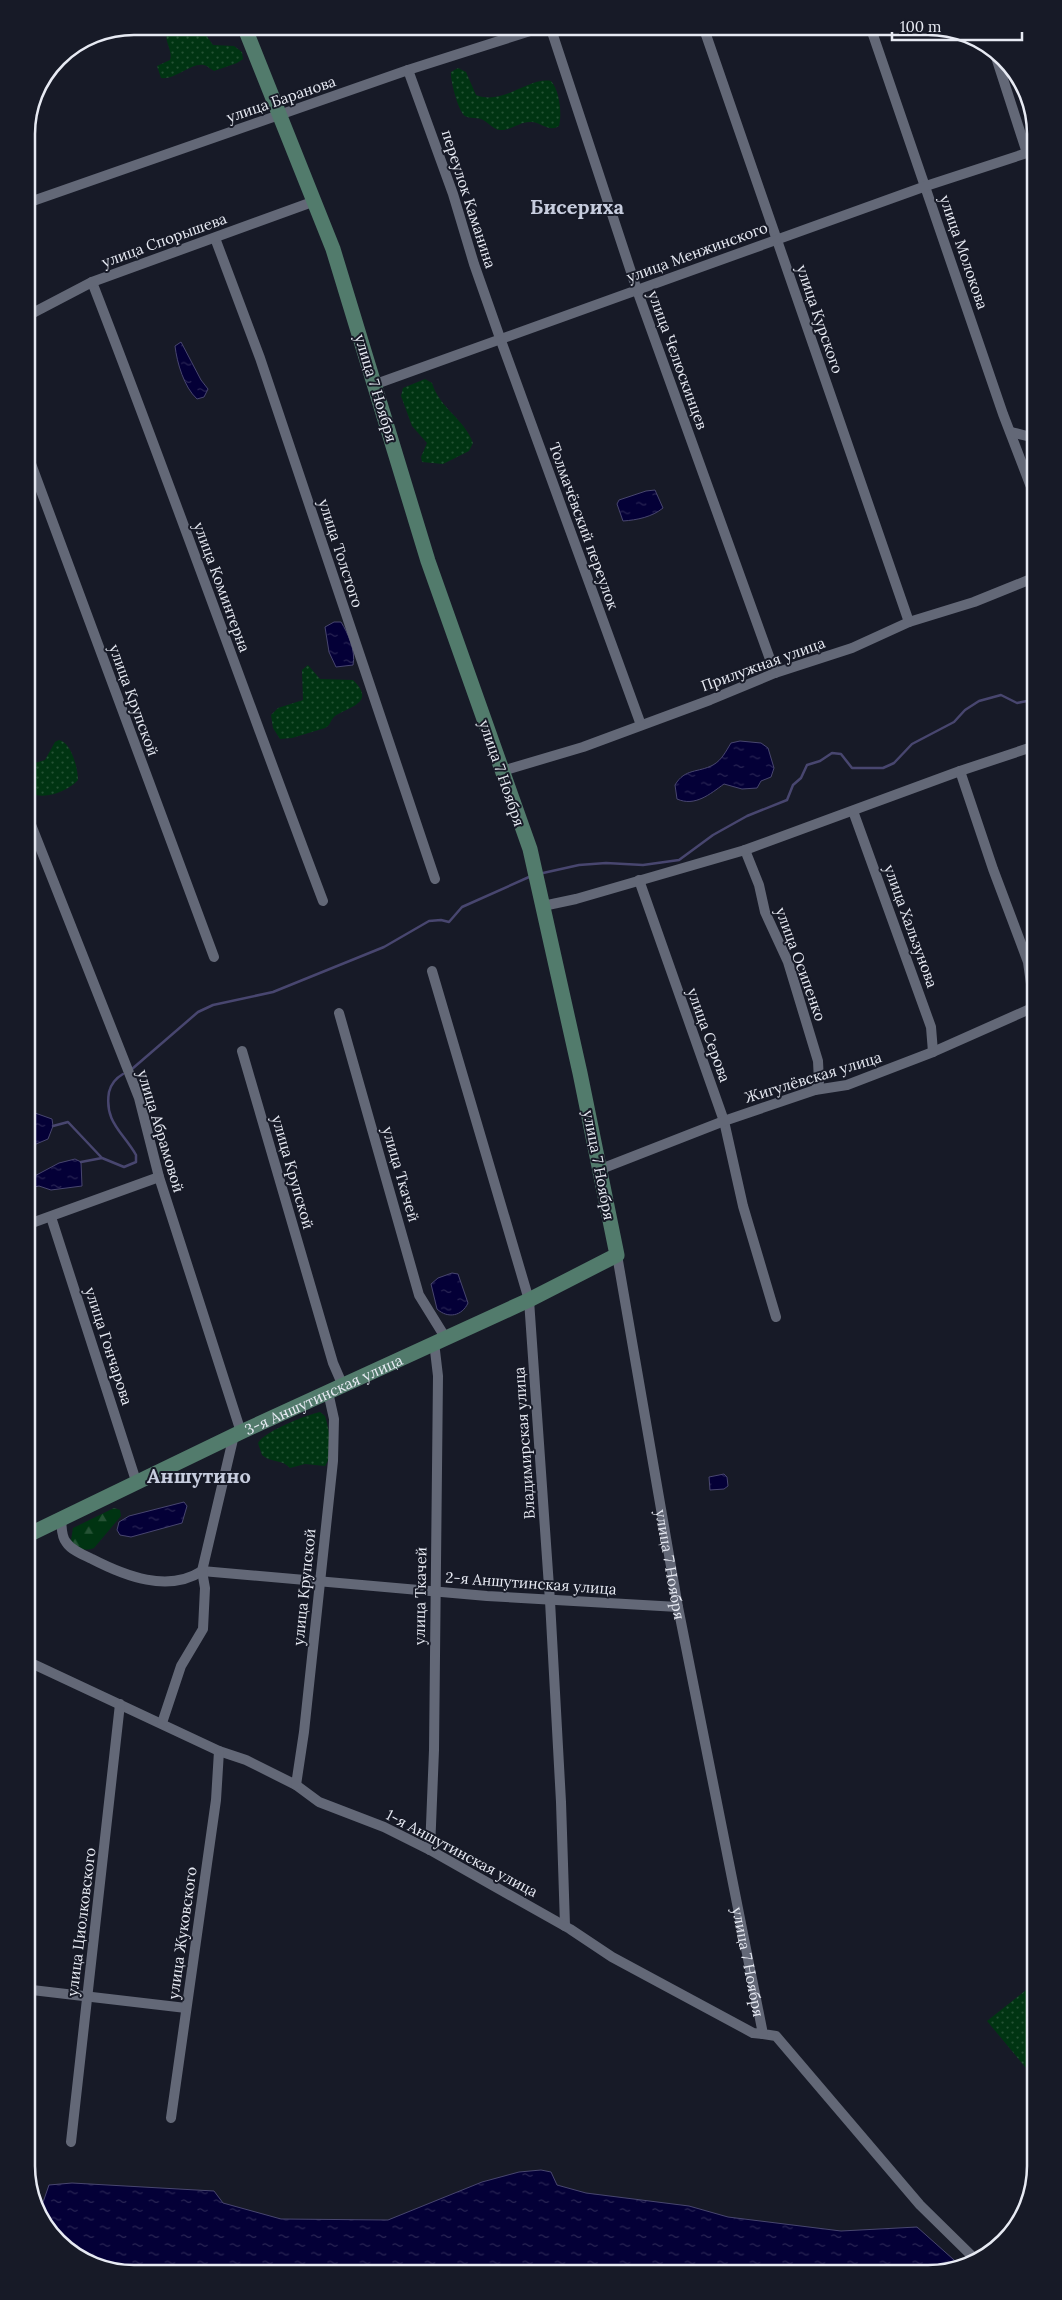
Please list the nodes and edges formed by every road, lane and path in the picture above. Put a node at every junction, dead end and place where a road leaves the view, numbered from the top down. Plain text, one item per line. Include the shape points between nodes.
1 (247, 35) edge
2 (518, 35) edge
3 (553, 35) edge
4 (706, 35) edge
5 (873, 35) edge
6 (999, 65) edge
7 (408, 70) junction
8 (279, 117) junction
9 (1027, 147) edge
10 (1027, 154) edge
11 (926, 186) junction
12 (35, 200) edge
13 (315, 201) junction
14 (214, 238) junction
15 (776, 240) junction
16 (92, 282) junction
17 (637, 290) junction
18 (35, 312) edge
19 (500, 338) junction
20 (376, 384) junction
21 (1011, 432) junction
22 (1027, 436) edge
23 (1027, 475) edge
24 (35, 476) edge
25 (1027, 581) edge
26 (909, 622) junction
27 (775, 673) junction
28 (641, 725) junction
29 (1027, 749) edge
30 (502, 771) junction
31 (960, 771) junction
32 (853, 811) junction
33 (35, 835) edge
34 (745, 850) junction
35 (435, 879) dead end
36 (639, 880) junction
37 (323, 901) dead end
38 (542, 906) junction
39 (214, 957) dead end
40 (1027, 959) edge
41 (432, 971) dead end
42 (1027, 1010) edge
43 (339, 1014) dead end
44 (242, 1051) dead end
45 (933, 1052) junction
46 (815, 1090) junction
47 (724, 1121) junction
48 (601, 1169) junction
49 (159, 1178) junction
50 (51, 1217) junction
51 (35, 1222) edge
52 (617, 1255) junction
53 (529, 1300) junction
54 (776, 1318) dead end
55 (440, 1339) junction
56 (342, 1386) junction
57 (328, 1392) junction
58 (238, 1433) junction
59 (137, 1484) junction
60 (61, 1520) junction
61 (35, 1530) edge
62 (202, 1571) junction
63 (319, 1581) junction
64 (436, 1591) junction
65 (550, 1600) junction
66 (678, 1607) junction
67 (35, 1665) edge
68 (120, 1704) junction
69 (162, 1723) junction
70 (219, 1751) junction
71 (296, 1785) junction
72 (430, 1850) junction
73 (565, 1926) junction
74 (35, 1990) edge
75 (87, 1996) junction
76 (186, 2008) junction
77 (764, 2034) junction
78 (170, 2118) dead end
79 (71, 2142) dead end
80 (971, 2255) edge

1 - 8 street, улица 7 Ноября
2 - 7 street, улица Баранова
3 - 17 street, улица Челюскинцев
4 - 15 street, улица Курского
5 - 11 street, улица Молокова
6 - 9 street
7 - 8 street, улица Баранова
7 - 19 street, переулок Каманина
8 - 12 street, улица Баранова
8 - 13 street, улица 7 Ноября
10 - 11 street, улица Менжинского
11 - 15 street, улица Менжинского
11 - 21 street, улица Молокова
13 - 14 street, улица Спорышева
13 - 20 street, улица 7 Ноября
14 - 16 street, улица Спорышева
14 - 35 street, улица Толстого via 260,358
15 - 17 street, улица Менжинского
15 - 26 street, улица Курского
16 - 18 street, улица Спорышева
16 - 37 street, улица Коминтерна via 154,440
17 - 19 street, улица Менжинского
17 - 27 street, улица Челюскинцев
19 - 20 street, улица Менжинского
19 - 28 street, Толмачёвский переулок
20 - 30 street, улица 7 Ноября via 428,561
21 - 22 street
21 - 23 street, улица Молокова
24 - 39 street, улица Крупской
25 - 26 street, Прилужная улица via 974,602
26 - 27 street, Прилужная улица via 852,648
27 - 28 street, Прилужная улица
28 - 30 street, Прилужная улица via 583,747
29 - 31 street
30 - 38 street, улица 7 Ноября via 530,849
31 - 32 street
31 - 40 street
32 - 34 street
32 - 45 street, улица Хальзунова via 931,1027
33 - 49 street, улица Абрамовой via 139,1098
34 - 36 street
34 - 46 street, улица Осипенко via 759,885 765,912 788,962 818,1061 819,1082
36 - 38 street
36 - 47 street, улица Серова
38 - 48 street, улица 7 Ноября
41 - 53 street, Владимирская улица
42 - 45 street, Жигулёвская улица
43 - 55 street, улица Ткачей via 419,1295
44 - 56 street, улица Крупской via 332,1363
45 - 46 street, Жигулёвская улица via 847,1085
46 - 47 street, Жигулёвская улица
47 - 48 street, Жигулёвская улица
47 - 54 street, улица Серова via 743,1206
48 - 52 street, улица 7 Ноября
49 - 50 street
49 - 58 street, улица Абрамовой
50 - 51 street
50 - 59 street, улица Гончарова
52 - 53 street, 3-я Аншутинская улица
52 - 66 street, улица 7 Ноября
53 - 55 street, 3-я Аншутинская улица
53 - 65 street, Владимирская улица
55 - 56 street, 3-я Аншутинская улица
55 - 64 street, улица Ткачей
56 - 57 street, 3-я Аншутинская улица
57 - 58 street, 3-я Аншутинская улица
57 - 63 street, улица Крупской via 332,1405 334,1445
58 - 59 street, 3-я Аншутинская улица
58 - 62 street
59 - 60 street, 3-я Аншутинская улица
60 - 61 street, 3-я Аншутинская улица
60 - 62 street via 67,1544 115,1571 139,1578 177,1581 190,1579
62 - 63 street, 2-я Аншутинская улица
62 - 69 street via 203,1629 181,1666
63 - 64 street, 2-я Аншутинская улица
63 - 71 street, улица Крупской
64 - 65 street, 2-я Аншутинская улица
64 - 72 street, улица Ткачей
65 - 66 street, 2-я Аншутинская улица
65 - 73 street, Владимирская улица
66 - 77 street, улица 7 Ноября
67 - 68 street, 1-я Аншутинская улица
68 - 69 street, 1-я Аншутинская улица
68 - 75 street, улица Циолковского
69 - 70 street, 1-я Аншутинская улица
70 - 71 street, 1-я Аншутинская улица via 246,1760
70 - 76 street, улица Жуковского via 216,1800
71 - 72 street, 1-я Аншутинская улица via 319,1802 384,1827
72 - 73 street, 1-я Аншутинская улица
73 - 77 street, 1-я Аншутинская улица via 612,1957 711,2011 753,2033
74 - 75 street
75 - 76 street
75 - 79 street, улица Циолковского
76 - 78 street, улица Жуковского
77 - 80 street, улица 7 Ноября via 776,2036 920,2205

